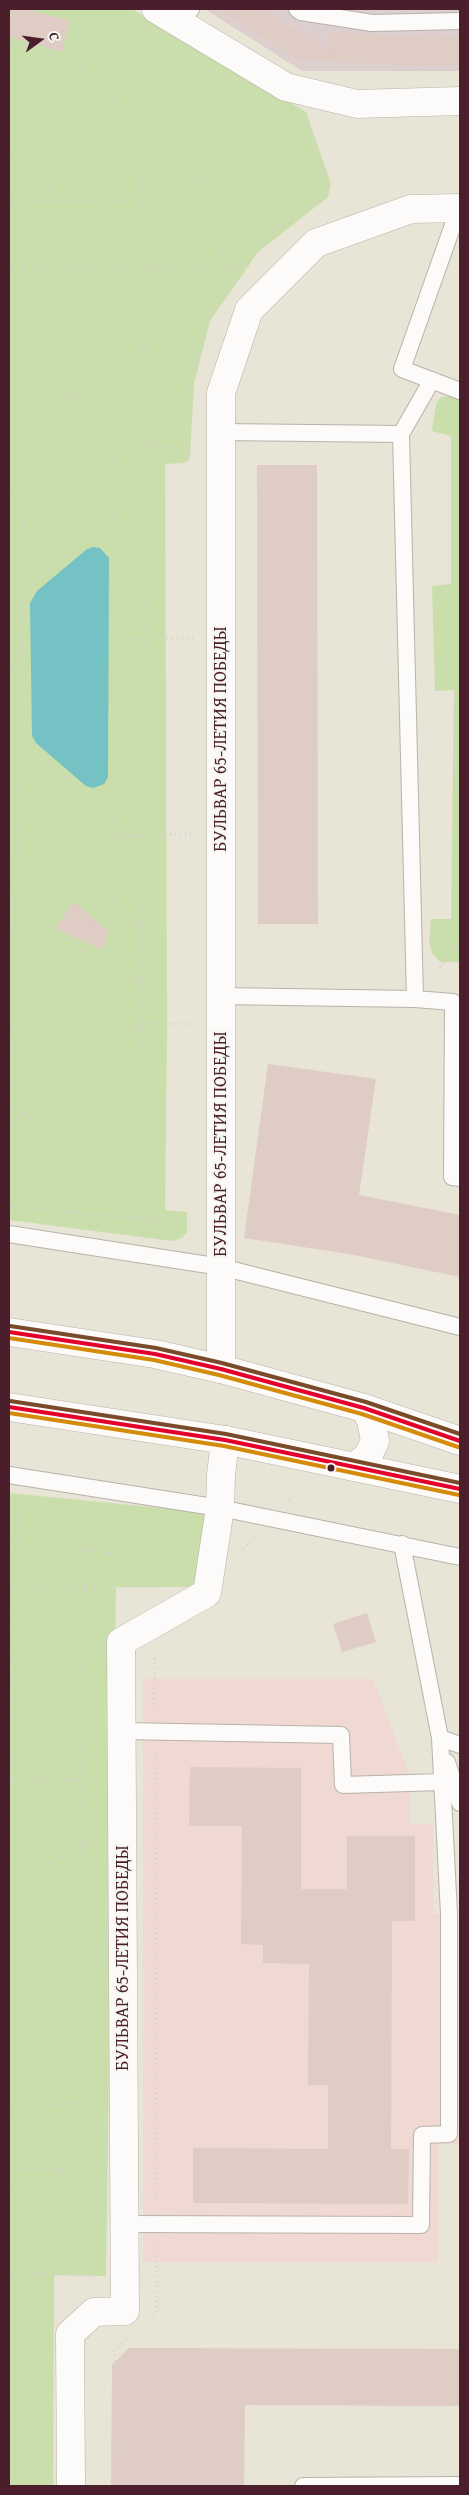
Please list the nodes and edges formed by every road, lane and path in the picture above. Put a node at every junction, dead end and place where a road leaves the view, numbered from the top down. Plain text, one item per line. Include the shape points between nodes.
1 (156, 9) edge
2 (297, 9) edge
3 (185, 16) edge
4 (460, 21) edge
5 (9, 43) edge
6 (112, 98) junction
7 (339, 100) junction
8 (460, 101) edge
9 (10, 119) edge
10 (9, 152) edge
11 (32, 160) junction
12 (198, 182) junction
13 (143, 200) junction
14 (9, 201) edge
15 (50, 201) junction
16 (460, 208) edge
17 (9, 267) edge
18 (26, 267) junction
19 (144, 267) junction
20 (221, 267) junction
21 (241, 267) dead end
22 (213, 309) dead end
23 (143, 349) junction
24 (9, 368) edge
25 (26, 376) junction
26 (432, 380) junction
27 (460, 391) edge
28 (73, 398) junction
29 (221, 432) junction
30 (402, 434) junction
31 (144, 442) junction
32 (187, 451) dead end
33 (116, 456) junction
34 (25, 488) junction
35 (9, 494) edge
36 (116, 513) junction
37 (24, 526) junction
38 (9, 540) edge
39 (23, 592) junction
40 (145, 638) junction
41 (117, 640) junction
42 (221, 640) junction
43 (9, 668) edge
44 (22, 668) junction
45 (20, 742) junction
46 (116, 819) junction
47 (9, 821) edge
48 (19, 830) junction
49 (143, 833) junction
50 (221, 834) junction
51 (116, 835) junction
52 (116, 902) junction
53 (9, 906) edge
54 (13, 908) junction
55 (142, 930) junction
56 (142, 983) junction
57 (221, 996) junction
58 (415, 999) junction
59 (457, 1002) edge
60 (142, 1023) junction
61 (221, 1024) junction
62 (9, 1031) edge
63 (14, 1031) junction
64 (10, 1102) edge
65 (24, 1113) junction
66 (9, 1126) edge
67 (9, 1131) edge
68 (460, 1178) edge
69 (9, 1206) edge
70 (145, 1220) junction
71 (220, 1227) junction
72 (9, 1234) edge
73 (221, 1267) junction
74 (460, 1327) edge
75 (9, 1332) edge
76 (220, 1369) junction
77 (9, 1407) edge
78 (364, 1408) junction
79 (225, 1440) junction
80 (460, 1441) edge
81 (354, 1467) junction
82 (14, 1475) edge
83 (83, 1486) junction
84 (460, 1488) edge
85 (294, 1494) dead end
86 (220, 1508) junction
87 (272, 1518) junction
88 (402, 1544) junction
89 (84, 1550) junction
90 (110, 1552) dead end
91 (240, 1553) dead end
92 (460, 1557) edge
93 (9, 1587) edge
94 (16, 1587) junction
95 (85, 1587) junction
96 (161, 1587) dead end
97 (122, 1731) junction
98 (440, 1738) junction
99 (460, 1745) edge
100 (10, 1778) edge
101 (82, 1780) junction
102 (442, 1782) junction
103 (460, 1803) edge
104 (9, 1837) edge
105 (122, 1838) junction
106 (81, 1848) junction
107 (9, 1878) edge
108 (9, 1886) edge
109 (79, 1911) dead end
110 (9, 2008) edge
111 (88, 2098) junction
112 (124, 2098) junction
113 (9, 2112) edge
114 (9, 2168) edge
115 (62, 2169) junction
116 (9, 2178) edge
117 (125, 2224) junction
118 (64, 2253) junction
119 (9, 2274) edge
120 (81, 2276) junction
121 (126, 2277) junction
122 (460, 2484) edge
123 (71, 2486) edge
124 (303, 2486) edge

1 - 3 street
2 - 4 lane via 372,23
3 - 7 street via 286,87
5 - 6 path via 36,47 81,66
5 - 9 path
6 - 11 path
6 - 13 path via 134,138
7 - 8 street via 357,104
7 - 12 path
9 - 10 path
10 - 11 path
11 - 15 path via 43,170 49,185
12 - 13 path
12 - 20 path via 216,204 222,231
13 - 15 path
13 - 19 path
14 - 15 path
16 - 26 lane via 402,369
16 - 29 street, БУЛЬВАР 65-ЛЕТИЯ ПОБЕДЫ via 411,209 316,243 249,310 221,393
17 - 18 path
18 - 19 path
18 - 25 path
19 - 20 path
19 - 23 path
20 - 21 path
22 - 23 path
23 - 28 path
23 - 31 path
24 - 25 path
25 - 28 path
25 - 34 path
26 - 27 lane
26 - 30 lane
28 - 31 path
29 - 30 lane
29 - 42 street, БУЛЬВАР 65-ЛЕТИЯ ПОБЕДЫ
30 - 58 lane
31 - 32 path
31 - 33 path
31 - 40 path
33 - 34 path
33 - 36 path
34 - 35 path
34 - 37 path
36 - 39 path
36 - 41 path
37 - 38 path
37 - 39 path
39 - 44 path
40 - 41 path
40 - 42 path
40 - 49 path
41 - 46 path
42 - 50 street, БУЛЬВАР 65-ЛЕТИЯ ПОБЕДЫ
43 - 44 path
44 - 45 path
45 - 46 path
45 - 48 path
46 - 51 path
47 - 48 path
48 - 52 path
48 - 54 path
49 - 50 path
49 - 51 path
49 - 55 path
50 - 57 street, БУЛЬВАР 65-ЛЕТИЯ ПОБЕДЫ
51 - 52 path
52 - 55 path
53 - 54 path
54 - 56 path
54 - 63 path
55 - 56 path
56 - 60 path
57 - 58 lane
57 - 61 street, БУЛЬВАР 65-ЛЕТИЯ ПОБЕДЫ
58 - 59 lane
59 - 68 lane via 452,1177
60 - 61 path
60 - 65 path
60 - 70 path
61 - 71 street, БУЛЬВАР 65-ЛЕТИЯ ПОБЕДЫ
62 - 63 path
63 - 64 path
64 - 65 path
64 - 66 path
65 - 66 path
65 - 70 path
66 - 67 path
69 - 70 path
70 - 71 path
71 - 73 street, БУЛЬВАР 65-ЛЕТИЯ ПОБЕДЫ
72 - 73 lane
73 - 74 lane
73 - 76 street, БУЛЬВАР 65-ЛЕТИЯ ПОБЕДЫ
75 - 76 street via 155,1354
76 - 78 street
77 - 79 street
78 - 80 street
78 - 81 street via 371,1420 375,1441 368,1456
79 - 81 street
79 - 86 street, БУЛЬВАР 65-ЛЕТИЯ ПОБЕДЫ
81 - 84 street
82 - 83 lane
82 - 94 path
83 - 86 lane
83 - 89 path
85 - 87 path
86 - 87 lane
86 - 97 street, БУЛЬВАР 65-ЛЕТИЯ ПОБЕДЫ via 207,1593 121,1642
87 - 88 lane
87 - 91 path
88 - 92 lane
88 - 98 lane
89 - 90 path
89 - 95 path
93 - 94 path
94 - 95 path
94 - 100 path
95 - 96 path
95 - 101 path
97 - 102 lane via 341,1735 344,1785
97 - 105 street, БУЛЬВАР 65-ЛЕТИЯ ПОБЕДЫ
98 - 99 lane
98 - 102 lane
98 - 103 lane
100 - 101 path
100 - 104 path
101 - 106 path
102 - 117 lane via 448,1914 449,2134 422,2135 422,2225
104 - 107 path
105 - 106 path via 104,1836
105 - 112 street, БУЛЬВАР 65-ЛЕТИЯ ПОБЕДЫ
106 - 108 path
106 - 109 path
110 - 111 path via 42,2026 69,2058
111 - 112 path
111 - 113 path
111 - 115 path via 92,2139 87,2164
112 - 117 street, БУЛЬВАР 65-ЛЕТИЯ ПОБЕДЫ
114 - 115 path
115 - 118 path
116 - 118 path
117 - 121 street, БУЛЬВАР 65-ЛЕТИЯ ПОБЕДЫ
118 - 120 path
119 - 120 path
120 - 121 path
121 - 123 street, БУЛЬВАР 65-ЛЕТИЯ ПОБЕДЫ via 125,2311 94,2312 70,2334
122 - 124 lane

